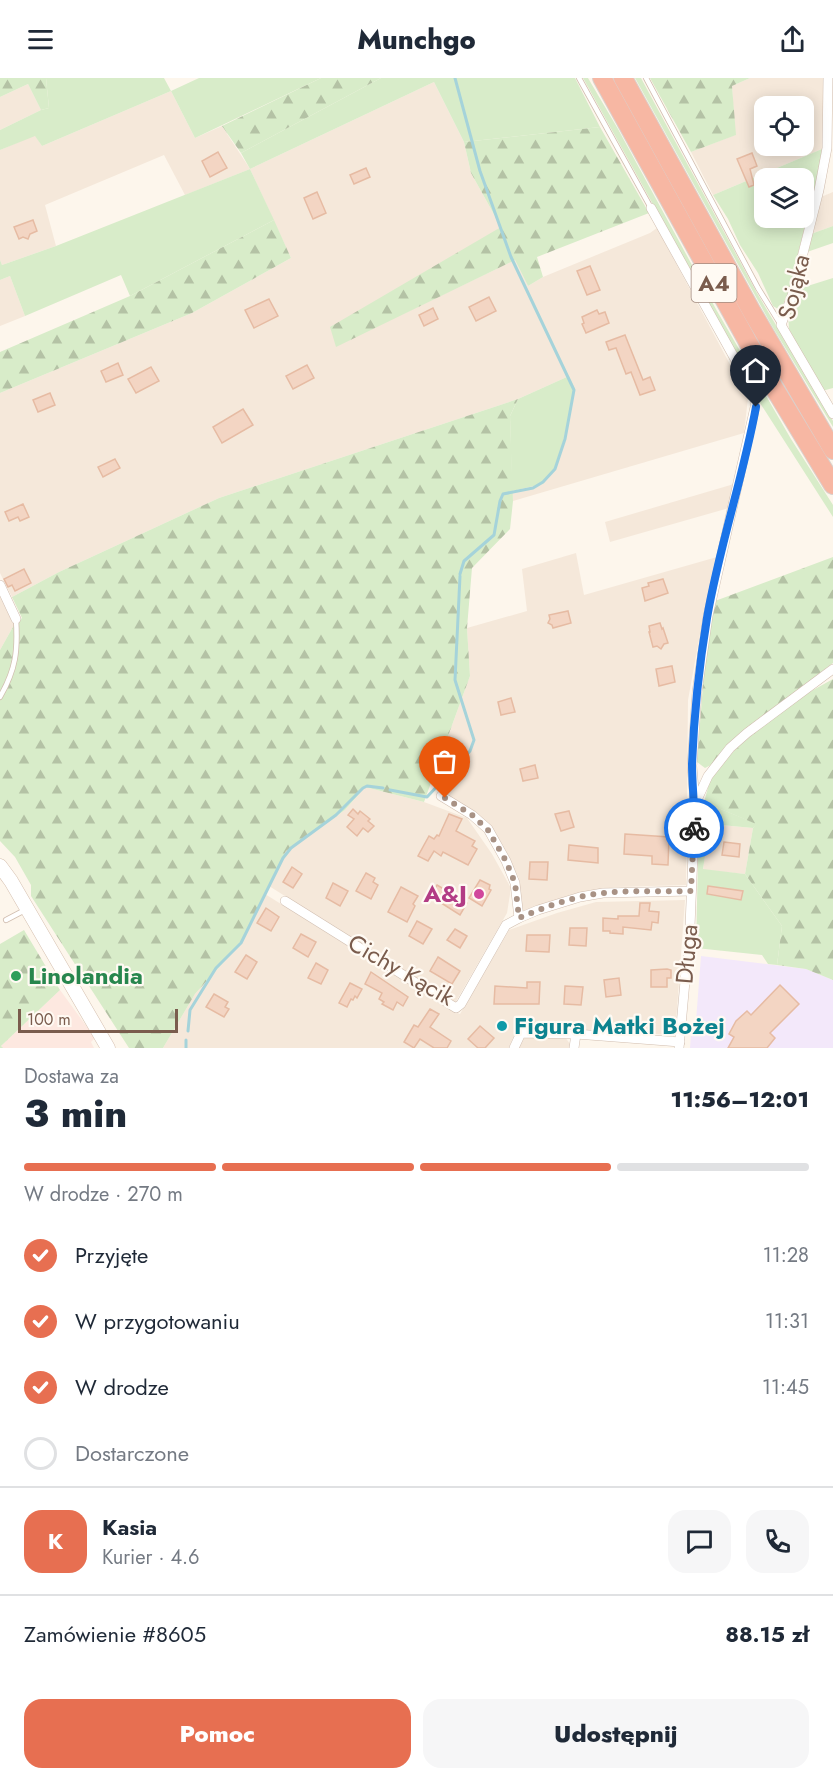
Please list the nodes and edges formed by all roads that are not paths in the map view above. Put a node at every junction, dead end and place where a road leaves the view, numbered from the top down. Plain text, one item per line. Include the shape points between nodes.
1 (579, 78) edge
2 (602, 78) edge
3 (623, 78) edge
4 (646, 78) edge
5 (828, 78) edge
6 (651, 208) joint
7 (781, 325) junction
8 (833, 414) edge
9 (833, 450) edge
10 (833, 484) edge
11 (0, 585) edge
12 (16, 619) joint
13 (833, 669) edge
14 (0, 697) edge
15 (692, 766) junction
16 (708, 776) junction
17 (441, 796) dead end
18 (695, 804) junction
19 (0, 866) edge
20 (691, 891) junction
21 (285, 901) dead end
22 (27, 908) junction
23 (519, 918) junction
24 (6, 920) dead end
25 (576, 1034) junction
26 (679, 1045) edge
27 (108, 1048) edge
28 (514, 1048) edge
29 (574, 1048) edge

1 - 6 lane
2 - 10 highway, A4 via 765,373
3 - 9 highway, A4
4 - 7 lane
5 - 7 street, Sojąka via 828,138 819,190
6 - 15 street, Długa via 755,398 708,616
7 - 8 street, Sojąka
11 - 12 street
12 - 14 lane via 13,672
13 - 16 street via 747,733
15 - 16 street
15 - 18 street, Długa
16 - 18 street
17 - 23 street via 488,830 515,883
18 - 20 street, Długa
19 - 22 main road
20 - 23 street, Cichy Kącik via 603,893
20 - 26 street, Długa
21 - 23 street, Cichy Kącik via 456,1008 506,925
22 - 24 lane
22 - 27 main road
25 - 26 street
25 - 28 street via 521,1033
25 - 29 street

